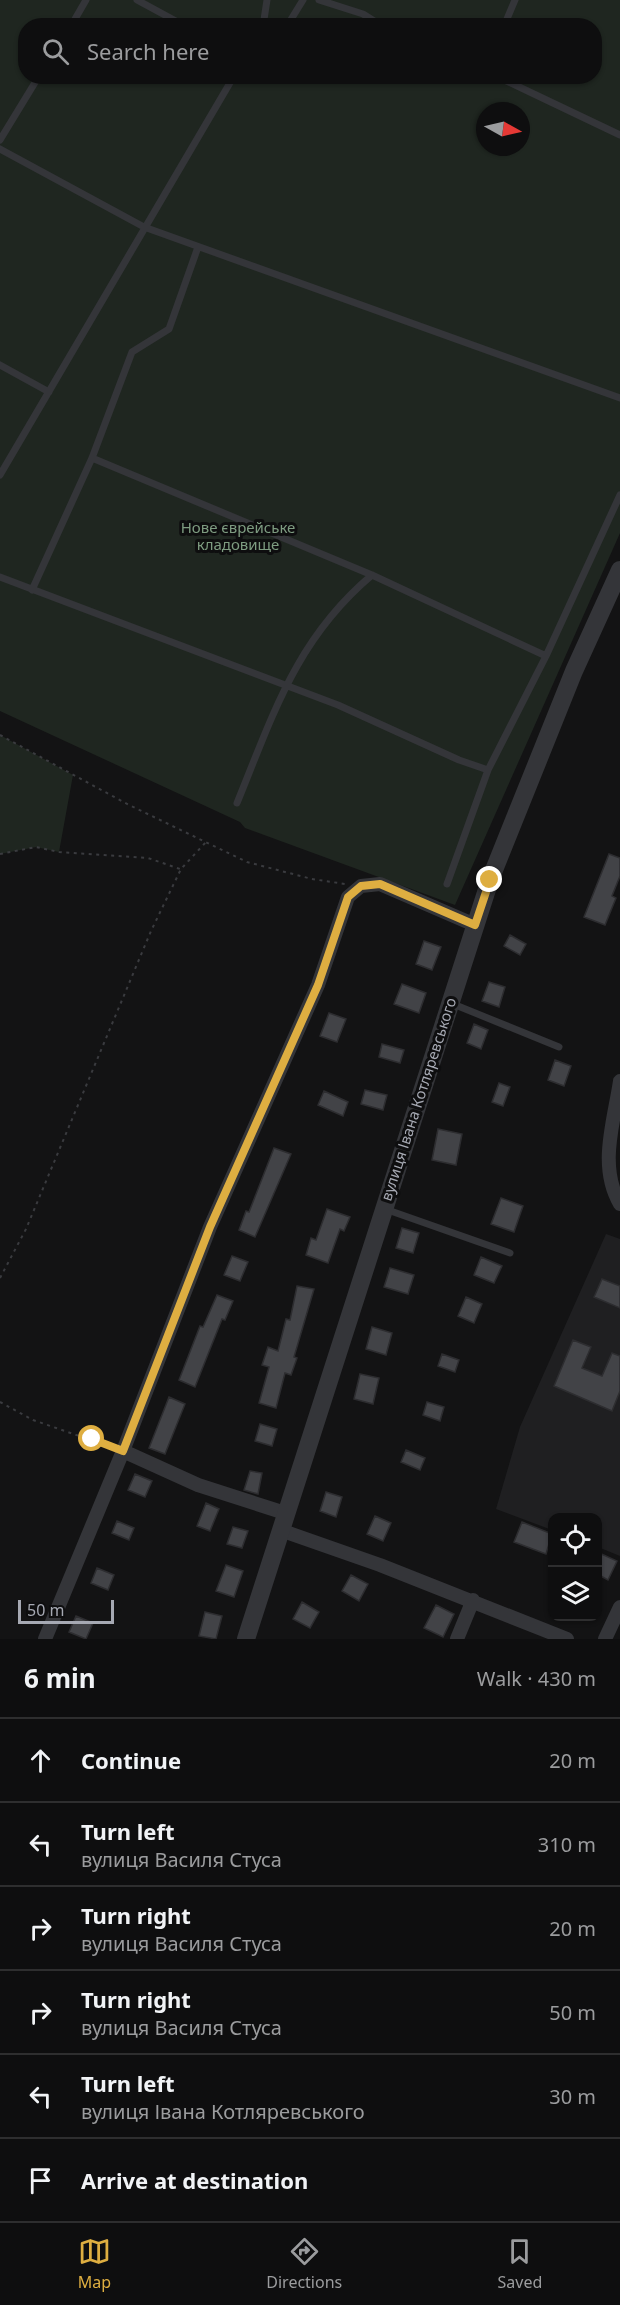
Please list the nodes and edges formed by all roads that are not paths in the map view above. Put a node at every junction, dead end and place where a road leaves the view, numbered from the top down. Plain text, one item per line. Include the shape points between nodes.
1 (86, 0) edge
2 (137, 0) edge
3 (267, 0) edge
4 (303, 0) edge
5 (319, 0) edge
6 (514, 0) edge
7 (76, 18) edge
8 (170, 18) edge
9 (264, 18) edge
10 (292, 18) edge
11 (369, 18) edge
12 (507, 18) edge
13 (34, 84) edge
14 (229, 84) edge
15 (513, 84) edge
16 (620, 135) edge
17 (0, 140) edge
18 (0, 149) edge
19 (144, 227) junction
20 (198, 246) junction
21 (0, 365) edge
22 (49, 392) junction
23 (620, 398) edge
24 (92, 458) junction
25 (0, 475) edge
26 (620, 495) edge
27 (620, 570) edge
28 (372, 575) junction
29 (0, 578) edge
30 (32, 590) junction
31 (546, 656) junction
32 (285, 685) junction
33 (488, 770) junction
34 (237, 803) dead end
35 (447, 884) dead end
36 (475, 925) junction
37 (449, 1003) junction
38 (559, 1047) dead end
39 (620, 1081) edge
40 (620, 1204) edge
41 (382, 1208) junction
42 (510, 1252) dead end
43 (123, 1451) junction
44 (282, 1522) junction
45 (473, 1600) junction
46 (620, 1606) edge
47 (45, 1639) edge
48 (246, 1639) edge
49 (457, 1639) edge
50 (567, 1639) edge
51 (604, 1639) edge

1 - 7 lane
2 - 8 lane
3 - 9 lane
4 - 10 lane
5 - 11 lane
6 - 12 lane
13 - 17 lane
14 - 19 lane
15 - 16 lane
18 - 19 lane
19 - 20 lane
19 - 22 lane
20 - 23 lane
20 - 24 lane via 168,329 132,352
21 - 22 lane
22 - 25 lane
24 - 28 lane
24 - 30 lane
26 - 31 lane
27 - 36 street, вулиця Івана Котляревського via 574,671
28 - 31 lane
28 - 32 lane via 307,645
29 - 30 lane
30 - 32 lane
31 - 33 lane
32 - 33 lane
32 - 34 lane
33 - 35 lane
36 - 37 street, вулиця Івана Котляревського
36 - 43 street via 380,884 361,886 348,897 318,985 210,1227
37 - 38 lane
37 - 41 street, вулиця Івана Котляревського
39 - 40 street via 608,1161 611,1188
41 - 42 lane
41 - 44 street, вулиця Івана Котляревського
43 - 44 street
43 - 47 street
44 - 45 street
44 - 48 street, вулиця Івана Котляревського
45 - 49 street
45 - 50 street
46 - 51 street

